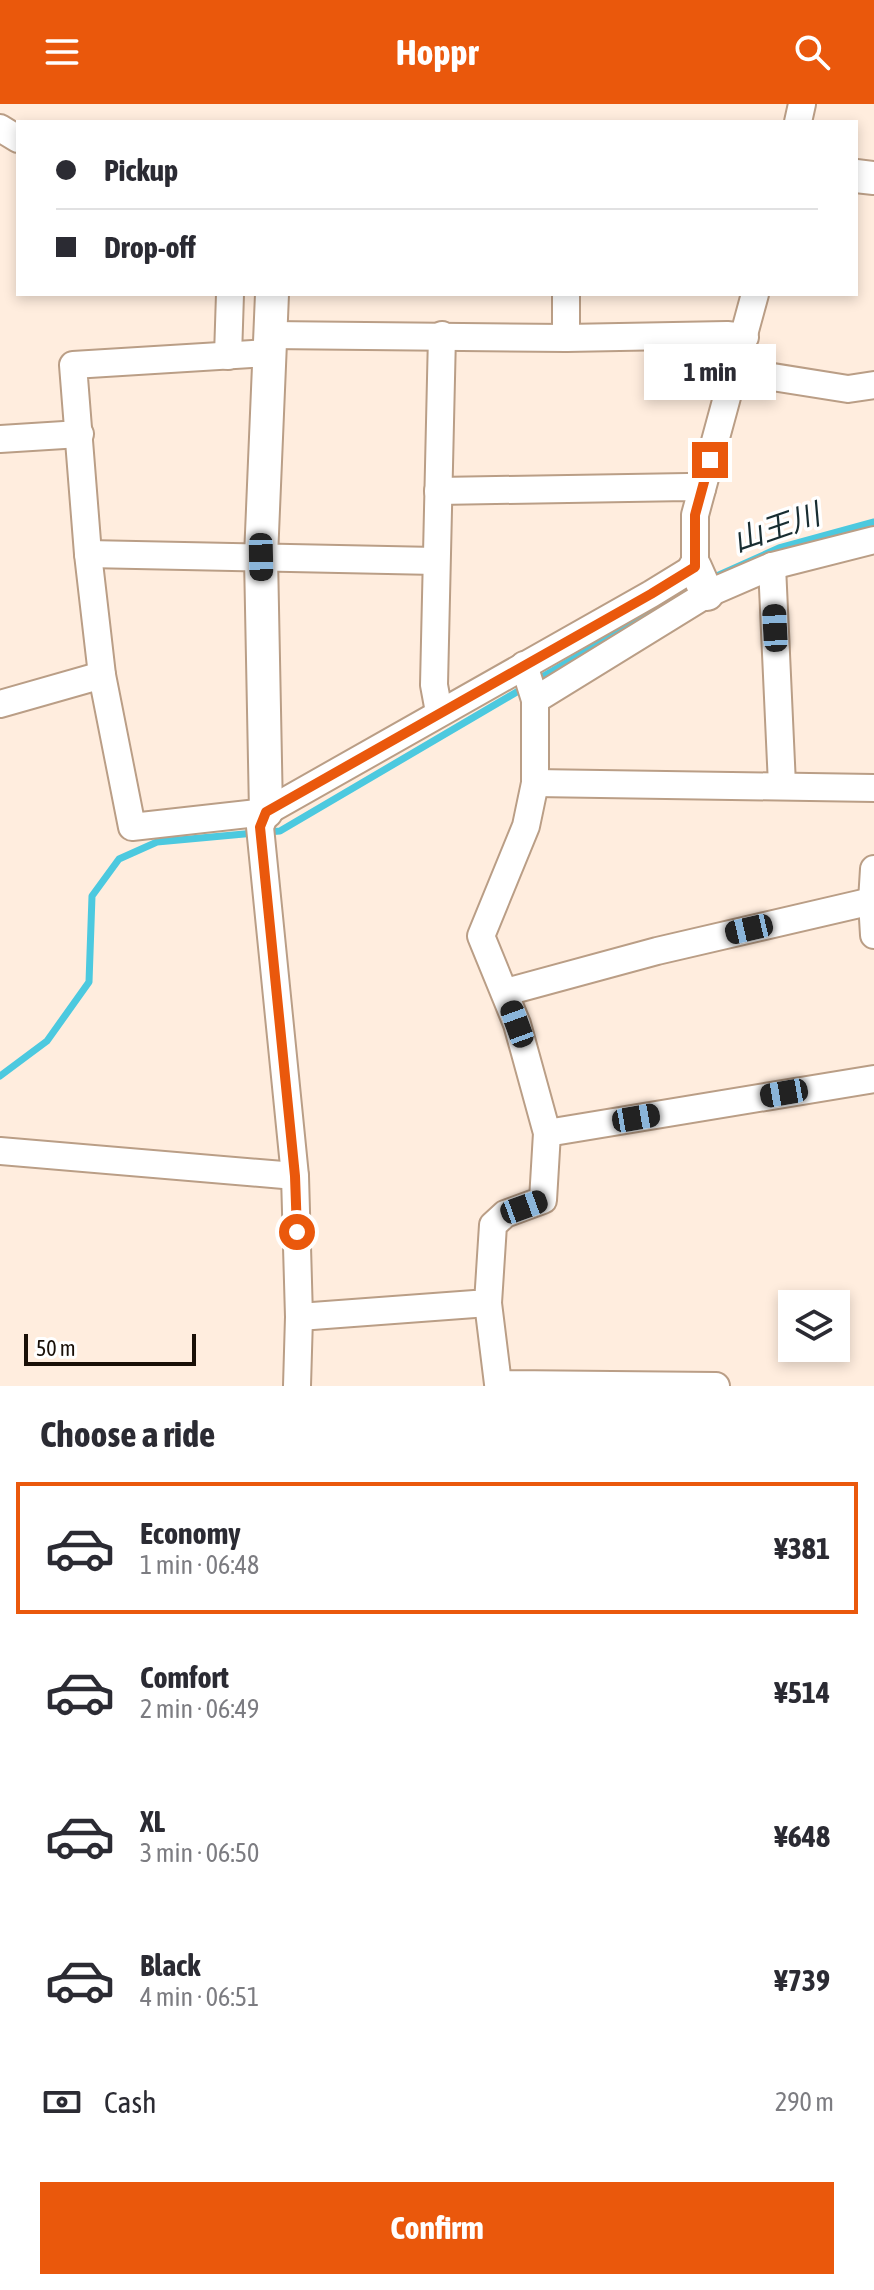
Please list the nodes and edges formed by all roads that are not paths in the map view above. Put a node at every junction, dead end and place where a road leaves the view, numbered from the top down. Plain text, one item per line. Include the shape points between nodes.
1 (230, 296) edge
2 (272, 296) edge
3 (566, 296) edge
4 (755, 296) edge
5 (442, 335) junction
6 (745, 337) junction
7 (566, 338) junction
8 (270, 344) junction
9 (228, 356) junction
10 (735, 371) junction
11 (874, 385) edge
12 (80, 434) junction
13 (0, 439) edge
14 (702, 489) junction
15 (438, 491) junction
16 (874, 540) edge
17 (88, 554) junction
18 (261, 557) junction
19 (436, 561) junction
20 (772, 566) junction
21 (701, 580) junction
22 (102, 675) junction
23 (530, 682) junction
24 (0, 704) edge
25 (439, 712) junction
26 (535, 783) junction
27 (782, 785) junction
28 (874, 788) edge
29 (262, 829) junction
30 (874, 869) edge
31 (872, 901) junction
32 (874, 935) edge
33 (506, 992) junction
34 (874, 1078) edge
35 (547, 1133) junction
36 (0, 1151) edge
37 (295, 1176) junction
38 (488, 1303) junction
39 (299, 1317) junction
40 (297, 1386) edge
41 (716, 1386) edge

1 - 9 street
2 - 8 street
3 - 7 street
4 - 6 street
5 - 7 street
5 - 8 street
5 - 15 street
6 - 7 street
6 - 10 street
8 - 9 street
8 - 18 street
9 - 12 street via 73,365
10 - 11 street via 848,389
10 - 14 street
12 - 13 street
12 - 17 street
14 - 15 street
14 - 21 street via 695,515
15 - 19 street
16 - 20 street
17 - 18 street
17 - 22 street
18 - 19 street
18 - 29 street
19 - 25 street via 434,685
20 - 21 street
20 - 27 street
21 - 23 street
21 - 23 street
22 - 24 street
22 - 29 street via 132,827
23 - 25 street
23 - 26 street
25 - 29 street
26 - 27 street
26 - 33 street via 526,826 481,936
27 - 28 street
29 - 37 street
30 - 31 street
31 - 32 street
31 - 33 street
33 - 35 street
34 - 35 street
35 - 38 street via 543,1200 505,1214 493,1225
36 - 37 street
37 - 39 street
38 - 39 street
38 - 41 street via 498,1384
39 - 40 street

